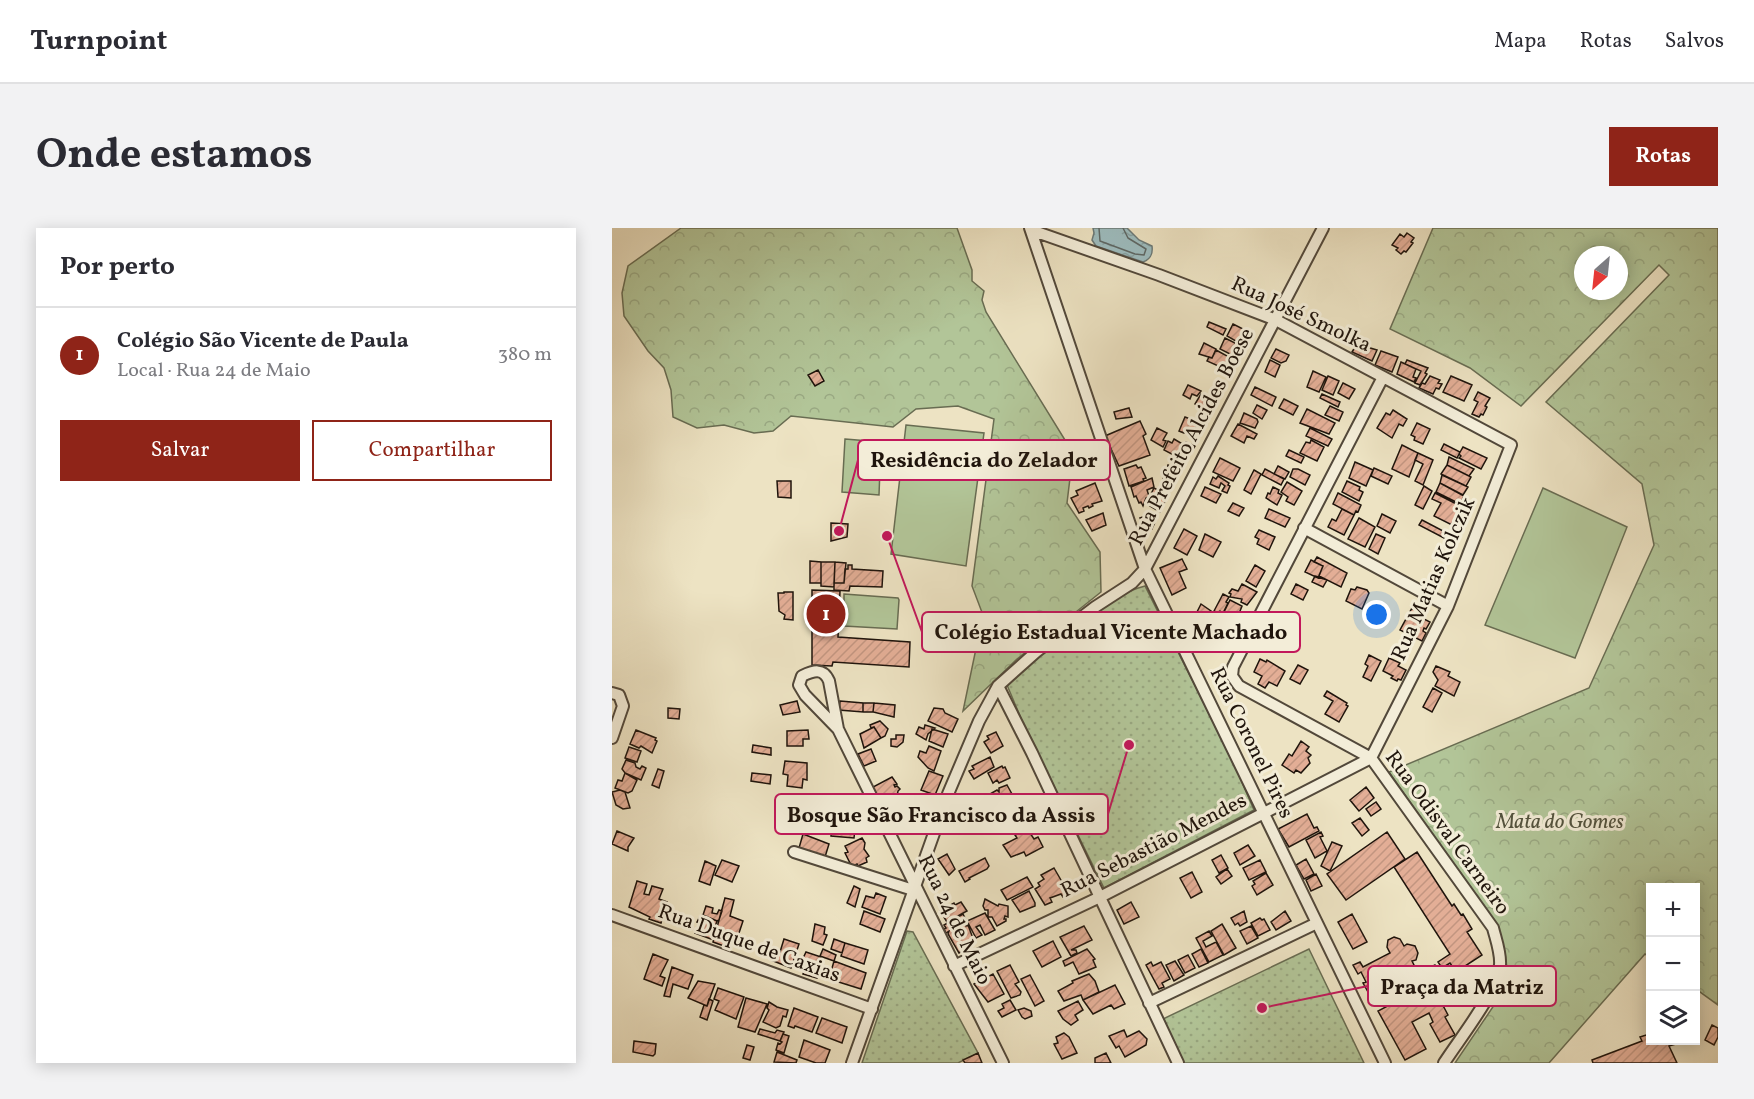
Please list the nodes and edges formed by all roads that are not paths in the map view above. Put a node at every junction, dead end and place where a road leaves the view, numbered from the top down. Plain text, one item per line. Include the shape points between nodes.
1 (1323, 228) edge
2 (1030, 229) edge
3 (1275, 320) junction
4 (1383, 376) junction
5 (1511, 445) joint
6 (1304, 528) junction
7 (1145, 569) junction
8 (1448, 606) junction
9 (998, 686) junction
10 (612, 693) edge
11 (838, 729) junction
12 (612, 738) edge
13 (1371, 758) junction
14 (1263, 812) junction
15 (794, 852) dead end
16 (914, 887) junction
17 (1100, 897) junction
18 (612, 915) edge
19 (1317, 923) junction
20 (954, 966) junction
21 (1149, 1003) junction
22 (872, 1009) junction
23 (1176, 1062) edge
24 (852, 1063) edge
25 (1003, 1063) edge
26 (1385, 1063) edge
27 (1444, 1063) edge

1 - 3 street, Rua Prefeito Alcides Boese
2 - 3 street, Rua José Smolka
2 - 7 street, Rua Coronel Pires
3 - 4 street, Rua José Smolka
3 - 7 street, Rua Prefeito Alcides Boese
4 - 5 street, Rua José Smolka
4 - 6 street
5 - 8 street, Rua Matias Kolczik
6 - 8 street
6 - 13 street, Rua Odisval Carneiro via 1232,675 1239,686
7 - 9 street, Rua Prefeito Alcides Boese via 1132,584 1095,607
7 - 14 street, Rua Coronel Pires
8 - 13 street, Rua Matias Kolczik
9 - 16 street, Rua Prefeito Alcides Boese via 970,742
9 - 17 street
10 - 12 street via 619,695 623,706
11 - 11 street, Rua 24 de Maio via 826,674 812,671 802,676 800,685 805,695
11 - 16 street, Rua 24 de Maio
13 - 14 street, Rua Sebastião Mendes
13 - 27 street, Rua Odisval Carneiro via 1493,928 1499,947 1500,966 1492,988
14 - 17 street, Rua Sebastião Mendes
14 - 19 street, Rua Coronel Pires
15 - 16 street
16 - 20 street, Rua 24 de Maio
16 - 22 street, Rua Prefeito Alcides Boese
17 - 20 street, Rua Sebastião Mendes
17 - 21 street
18 - 22 street, Rua Duque de Caxias
19 - 21 street
19 - 26 street, Rua Coronel Pires
20 - 25 street, Rua 24 de Maio
21 - 23 street
22 - 24 street, Rua Prefeito Alcides Boese

